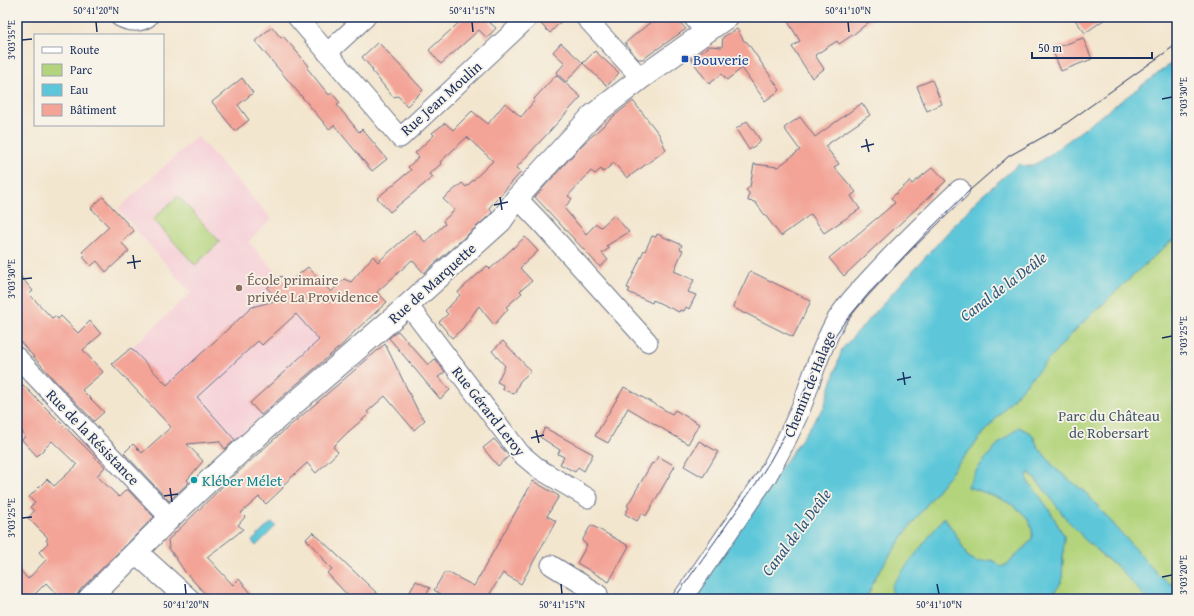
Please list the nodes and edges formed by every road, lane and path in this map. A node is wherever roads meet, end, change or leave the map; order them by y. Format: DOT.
graph roads {
  1 [pos="120,17"];
  2 [pos="148,17"];
  3 [pos="297,17"];
  4 [pos="366,17"];
  5 [pos="529,17"];
  6 [pos="585,17"];
  7 [pos="727,17"];
  8 [pos="699,24"];
  9 [pos="327,53"];
  10 [pos="641,78"];
  11 [pos="960,189"];
  12 [pos="517,198"];
  13 [pos="408,305"];
  14 [pos="648,342"];
  15 [pos="17,357"];
  16 [pos="588,498"];
  17 [pos="170,518"];
  18 [pos="136,552"];
  19 [pos="551,565"];
  20 [pos="598,594"];
  21 [pos="89,599"];
  22 [pos="188,599"];
  23 [pos="682,599"];
  1 -- 2 [label="street"];
  3 -- 9 [label="street, Rue Jean Moulin"];
  4 -- 9 [label="street"];
  5 -- 9 [label="street, Rue Jean Moulin"];
  6 -- 10 [label="street"];
  7 -- 8 [label="street, Rue de Marquette"];
  8 -- 10 [label="street, Rue de Marquette"];
  10 -- 12 [label="street, Rue de Marquette"];
  11 -- 23 [label="street, Chemin de Halage"];
  12 -- 13 [label="street, Rue de Marquette"];
  12 -- 14 [label="street"];
  13 -- 16 [label="street, Rue Gérard Leroy"];
  13 -- 17 [label="street, Rue de Marquette"];
  15 -- 17 [label="street, Rue de la Résistance"];
  17 -- 18 [label="street, Rue de Marquette"];
  18 -- 21 [label="street, Rue de Marquette"];
  18 -- 22 [label="street"];
  19 -- 20 [label="street"];
}
